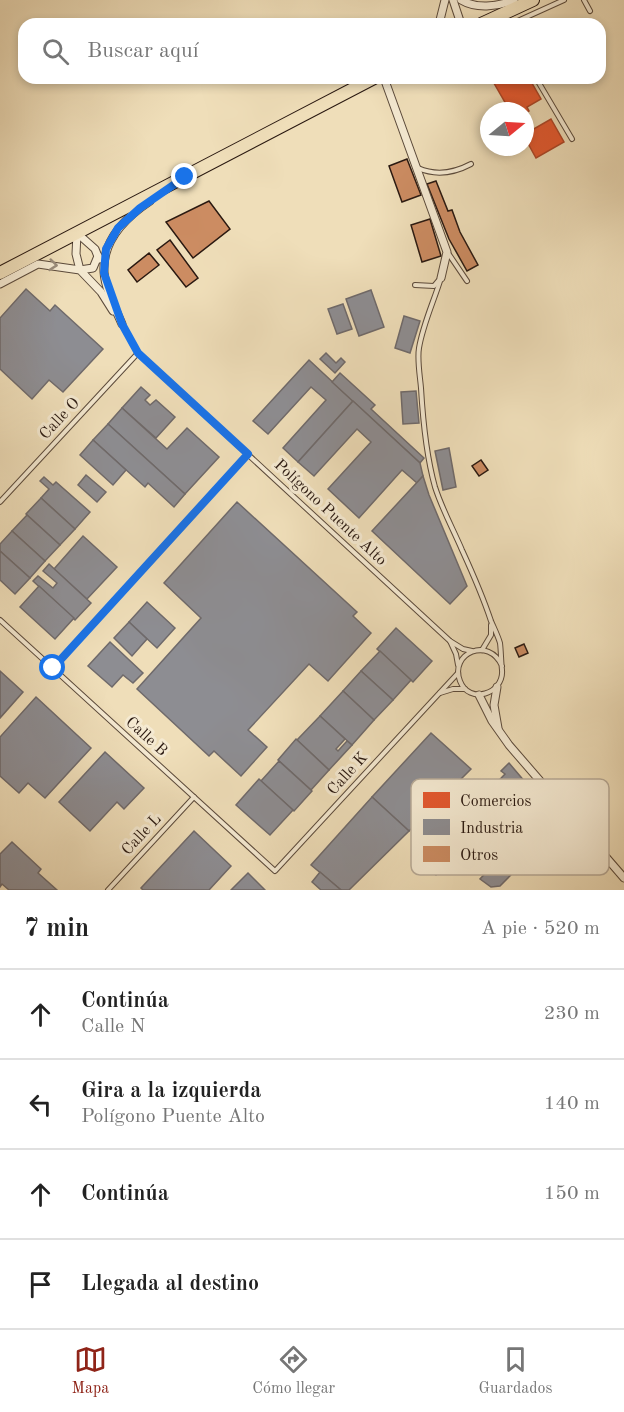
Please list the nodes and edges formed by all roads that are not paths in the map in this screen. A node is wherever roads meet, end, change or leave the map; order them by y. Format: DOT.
graph roads {
  1 [pos="445,0"];
  2 [pos="453,0"];
  3 [pos="461,0"];
  4 [pos="513,0"];
  5 [pos="533,0"];
  6 [pos="564,0"];
  7 [pos="584,0"];
  8 [pos="590,11"];
  9 [pos="441,18"];
  10 [pos="459,18"];
  11 [pos="510,18"];
  12 [pos="514,18"];
  13 [pos="356,84"];
  14 [pos="362,84"];
  15 [pos="386,84"];
  16 [pos="540,84"];
  17 [pos="351,90"];
  18 [pos="572,139"];
  19 [pos="471,164"];
  20 [pos="417,167"];
  21 [pos="185,177"];
  22 [pos="77,233"];
  23 [pos="447,252"];
  24 [pos="98,256"];
  25 [pos="80,270"];
  26 [pos="0,273"];
  27 [pos="104,273"];
  28 [pos="441,278"];
  29 [pos="467,281"];
  30 [pos="0,284"];
  31 [pos="415,285"];
  32 [pos="122,324"];
  33 [pos="138,353"];
  34 [pos="248,454"];
  35 [pos="0,502"];
  36 [pos="0,620"];
  37 [pos="492,621"];
  38 [pos="450,641"];
  39 [pos="482,650"];
  40 [pos="472,651"];
  41 [pos="502,666"];
  42 [pos="459,667"];
  43 [pos="53,668"];
  44 [pos="458,672"];
  45 [pos="497,687"];
  46 [pos="466,690"];
  47 [pos="439,694"];
  48 [pos="479,695"];
  49 [pos="499,731"];
  50 [pos="539,779"];
  51 [pos="194,797"];
  52 [pos="609,857"];
  53 [pos="275,871"];
  54 [pos="622,872"];
  55 [pos="108,890"];
  1 -- 9 [label="street"];
  2 -- 10 [label="street"];
  3 -- 4 [label="street"];
  5 -- 11 [label="highway"];
  6 -- 12 [label="lane"];
  7 -- 8 [label="lane"];
  13 -- 17 [label="street"];
  14 -- 17 [label="highway"];
  15 -- 20 [label="street"];
  16 -- 18 [label="lane"];
  17 -- 21 [label="highway"];
  19 -- 20 [label="lane"];
  20 -- 23 [label="street"];
  21 -- 22 [label="highway"];
  21 -- 27 [label="street"];
  22 -- 24 [label="street"];
  22 -- 25 [label="street"];
  22 -- 26 [label="highway"];
  23 -- 28 [label="street"];
  23 -- 29 [label="lane"];
  24 -- 25 [label="street"];
  24 -- 27 [label="street"];
  30 -- 25 [label="street, one-way"];
  25 -- 32 [label="street"];
  27 -- 32 [label="street"];
  28 -- 31 [label="lane"];
  28 -- 37 [label="lane"];
  32 -- 33 [label="lane, Polígono Puente Alto"];
  33 -- 34 [label="lane, Polígono Puente Alto"];
  33 -- 35 [label="lane, Calle O"];
  34 -- 38 [label="lane, Polígono Puente Alto"];
  34 -- 43 [label="lane"];
  36 -- 43 [label="lane, Calle B"];
  37 -- 39 [label="lane"];
  37 -- 41 [label="lane"];
  38 -- 40 [label="lane, Polígono Puente Alto"];
  38 -- 42 [label="lane, Polígono Puente Alto"];
  39 -- 40 [label="lane"];
  39 -- 41 [label="lane"];
  40 -- 42 [label="lane"];
  41 -- 45 [label="lane"];
  42 -- 44 [label="lane"];
  43 -- 51 [label="lane, Calle B"];
  44 -- 46 [label="lane"];
  44 -- 47 [label="lane, Calle K"];
  45 -- 48 [label="lane"];
  45 -- 49 [label="street"];
  46 -- 47 [label="lane"];
  46 -- 48 [label="lane"];
  47 -- 53 [label="lane, Calle K"];
  48 -- 49 [label="street"];
  49 -- 50 [label="street"];
  51 -- 53 [label="lane, Calle B"];
  51 -- 55 [label="lane, Calle L"];
  52 -- 54 [label="street"];
}
